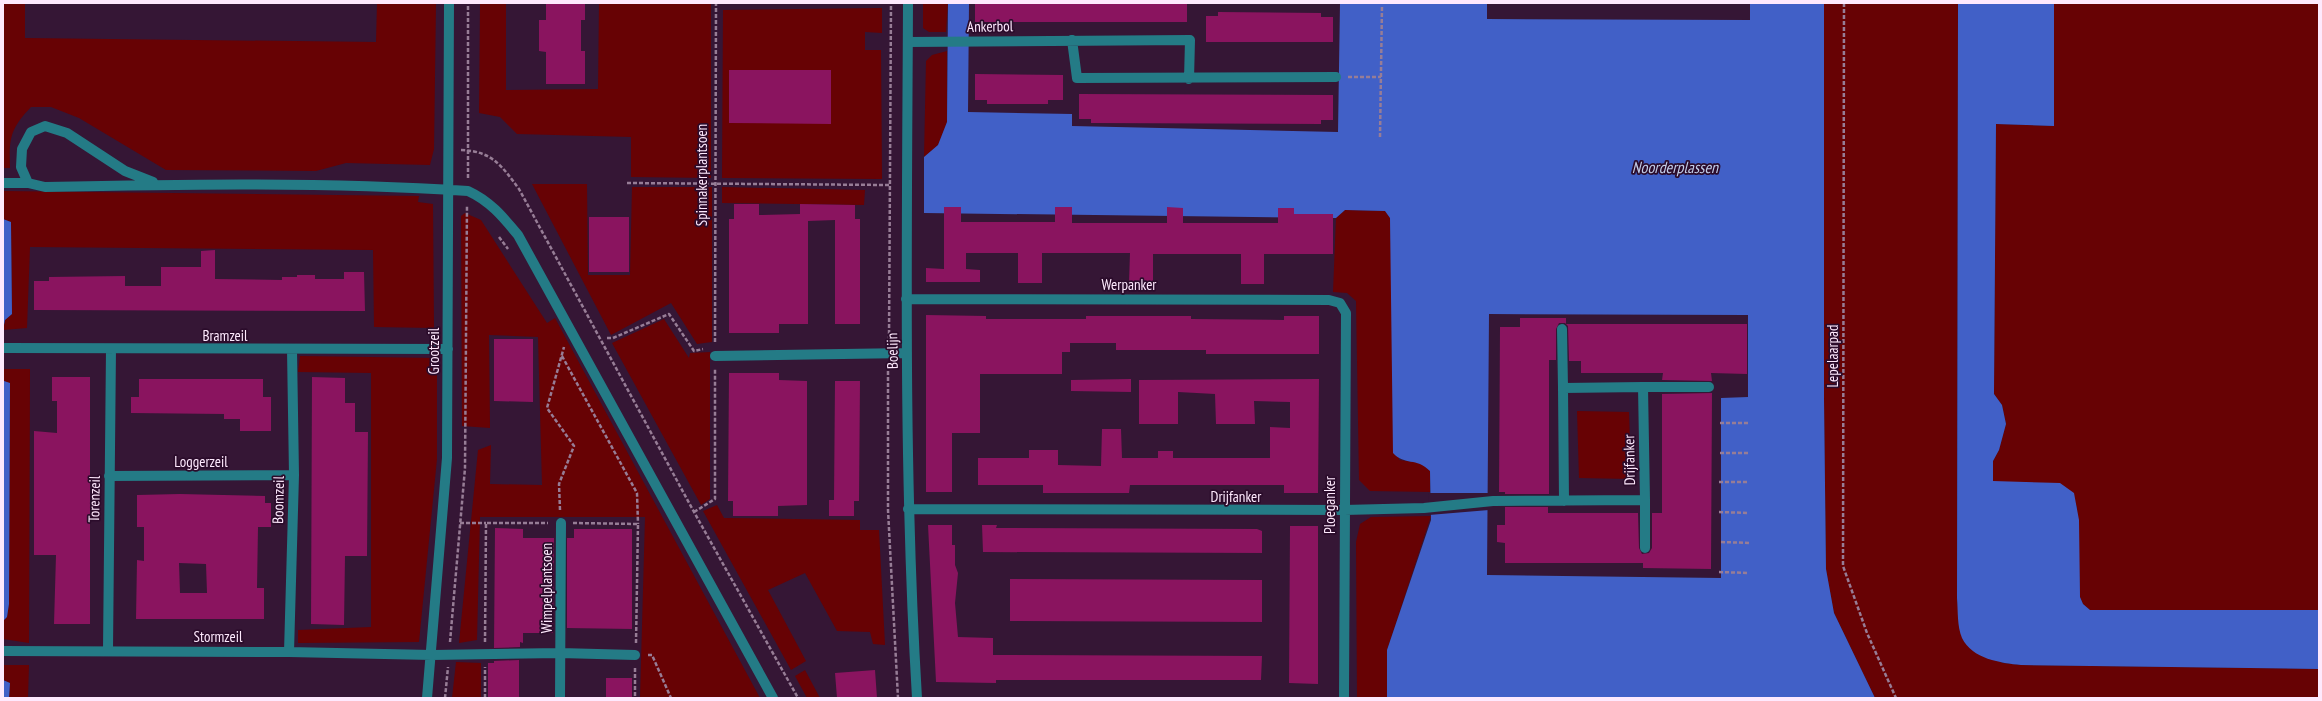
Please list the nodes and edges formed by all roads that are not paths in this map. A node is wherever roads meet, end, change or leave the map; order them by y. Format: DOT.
graph roads {
  1 [pos="449,3"];
  2 [pos="908,3"];
  3 [pos="1072,40"];
  4 [pos="908,42"];
  5 [pos="1336,77"];
  6 [pos="1189,80"];
  7 [pos="3,183"];
  8 [pos="28,183"];
  9 [pos="158,184"];
  10 [pos="448,190"];
  11 [pos="906,300"];
  12 [pos="1346,313"];
  13 [pos="1562,329"];
  14 [pos="3,348"];
  15 [pos="111,349"];
  16 [pos="448,349"];
  17 [pos="292,350"];
  18 [pos="715,352"];
  19 [pos="907,354"];
  20 [pos="1709,386"];
  21 [pos="1643,387"];
  22 [pos="1563,388"];
  23 [pos="294,475"];
  24 [pos="109,476"];
  25 [pos="1645,500"];
  26 [pos="1564,501"];
  27 [pos="908,509"];
  28 [pos="1344,510"];
  29 [pos="561,523"];
  30 [pos="1645,548"];
  31 [pos="108,650"];
  32 [pos="3,651"];
  33 [pos="289,652"];
  34 [pos="560,653"];
  35 [pos="432,655"];
  36 [pos="635,655"];
  37 [pos="427,698"];
  38 [pos="560,698"];
  39 [pos="773,698"];
  40 [pos="917,698"];
  41 [pos="1344,698"];
  1 -- 10 [label="street, Grootzeil"];
  2 -- 4 [label="street, Boelijn"];
  3 -- 4 [label="street, Ankerbol"];
  3 -- 6 [label="street"];
  3 -- 6 [label="street, Ankerbol"];
  4 -- 11 [label="street, Boelijn"];
  5 -- 6 [label="street"];
  7 -- 8 [label="street"];
  8 -- 9 [label="street"];
  8 -- 9 [label="street"];
  9 -- 10 [label="street"];
  10 -- 16 [label="street, Grootzeil"];
  10 -- 39 [label="street"];
  11 -- 12 [label="street, Werpanker"];
  11 -- 19 [label="street, Boelijn"];
  12 -- 28 [label="street, Ploeganker"];
  13 -- 22 [label="street"];
  14 -- 15 [label="street, Bramzeil"];
  15 -- 17 [label="street, Bramzeil"];
  15 -- 24 [label="street, Torenzeil"];
  16 -- 17 [label="street, Bramzeil"];
  16 -- 35 [label="street, Grootzeil"];
  17 -- 23 [label="street, Boomzeil"];
  18 -- 19 [label="street"];
  19 -- 27 [label="street, Boelijn"];
  20 -- 21 [label="street"];
  21 -- 22 [label="street"];
  21 -- 25 [label="street, Drijfanker"];
  22 -- 26 [label="street"];
  23 -- 24 [label="street, Loggerzeil"];
  23 -- 33 [label="street, Boomzeil"];
  24 -- 31 [label="street, Torenzeil"];
  25 -- 26 [label="street, Drijfanker"];
  25 -- 30 [label="street"];
  26 -- 28 [label="street, Drijfanker"];
  27 -- 28 [label="street, Drijfanker"];
  27 -- 40 [label="street, Boelijn"];
  28 -- 41 [label="street, Ploeganker"];
  29 -- 34 [label="street, Wimpelplantsoen"];
  31 -- 32 [label="street, Stormzeil"];
  31 -- 33 [label="street, Stormzeil"];
  33 -- 35 [label="street, Stormzeil"];
  34 -- 35 [label="street, Wimpelplantsoen"];
  34 -- 36 [label="street, Wimpelplantsoen"];
  34 -- 38 [label="street, Wimpelplantsoen"];
  35 -- 37 [label="street, Grootzeil"];
}
